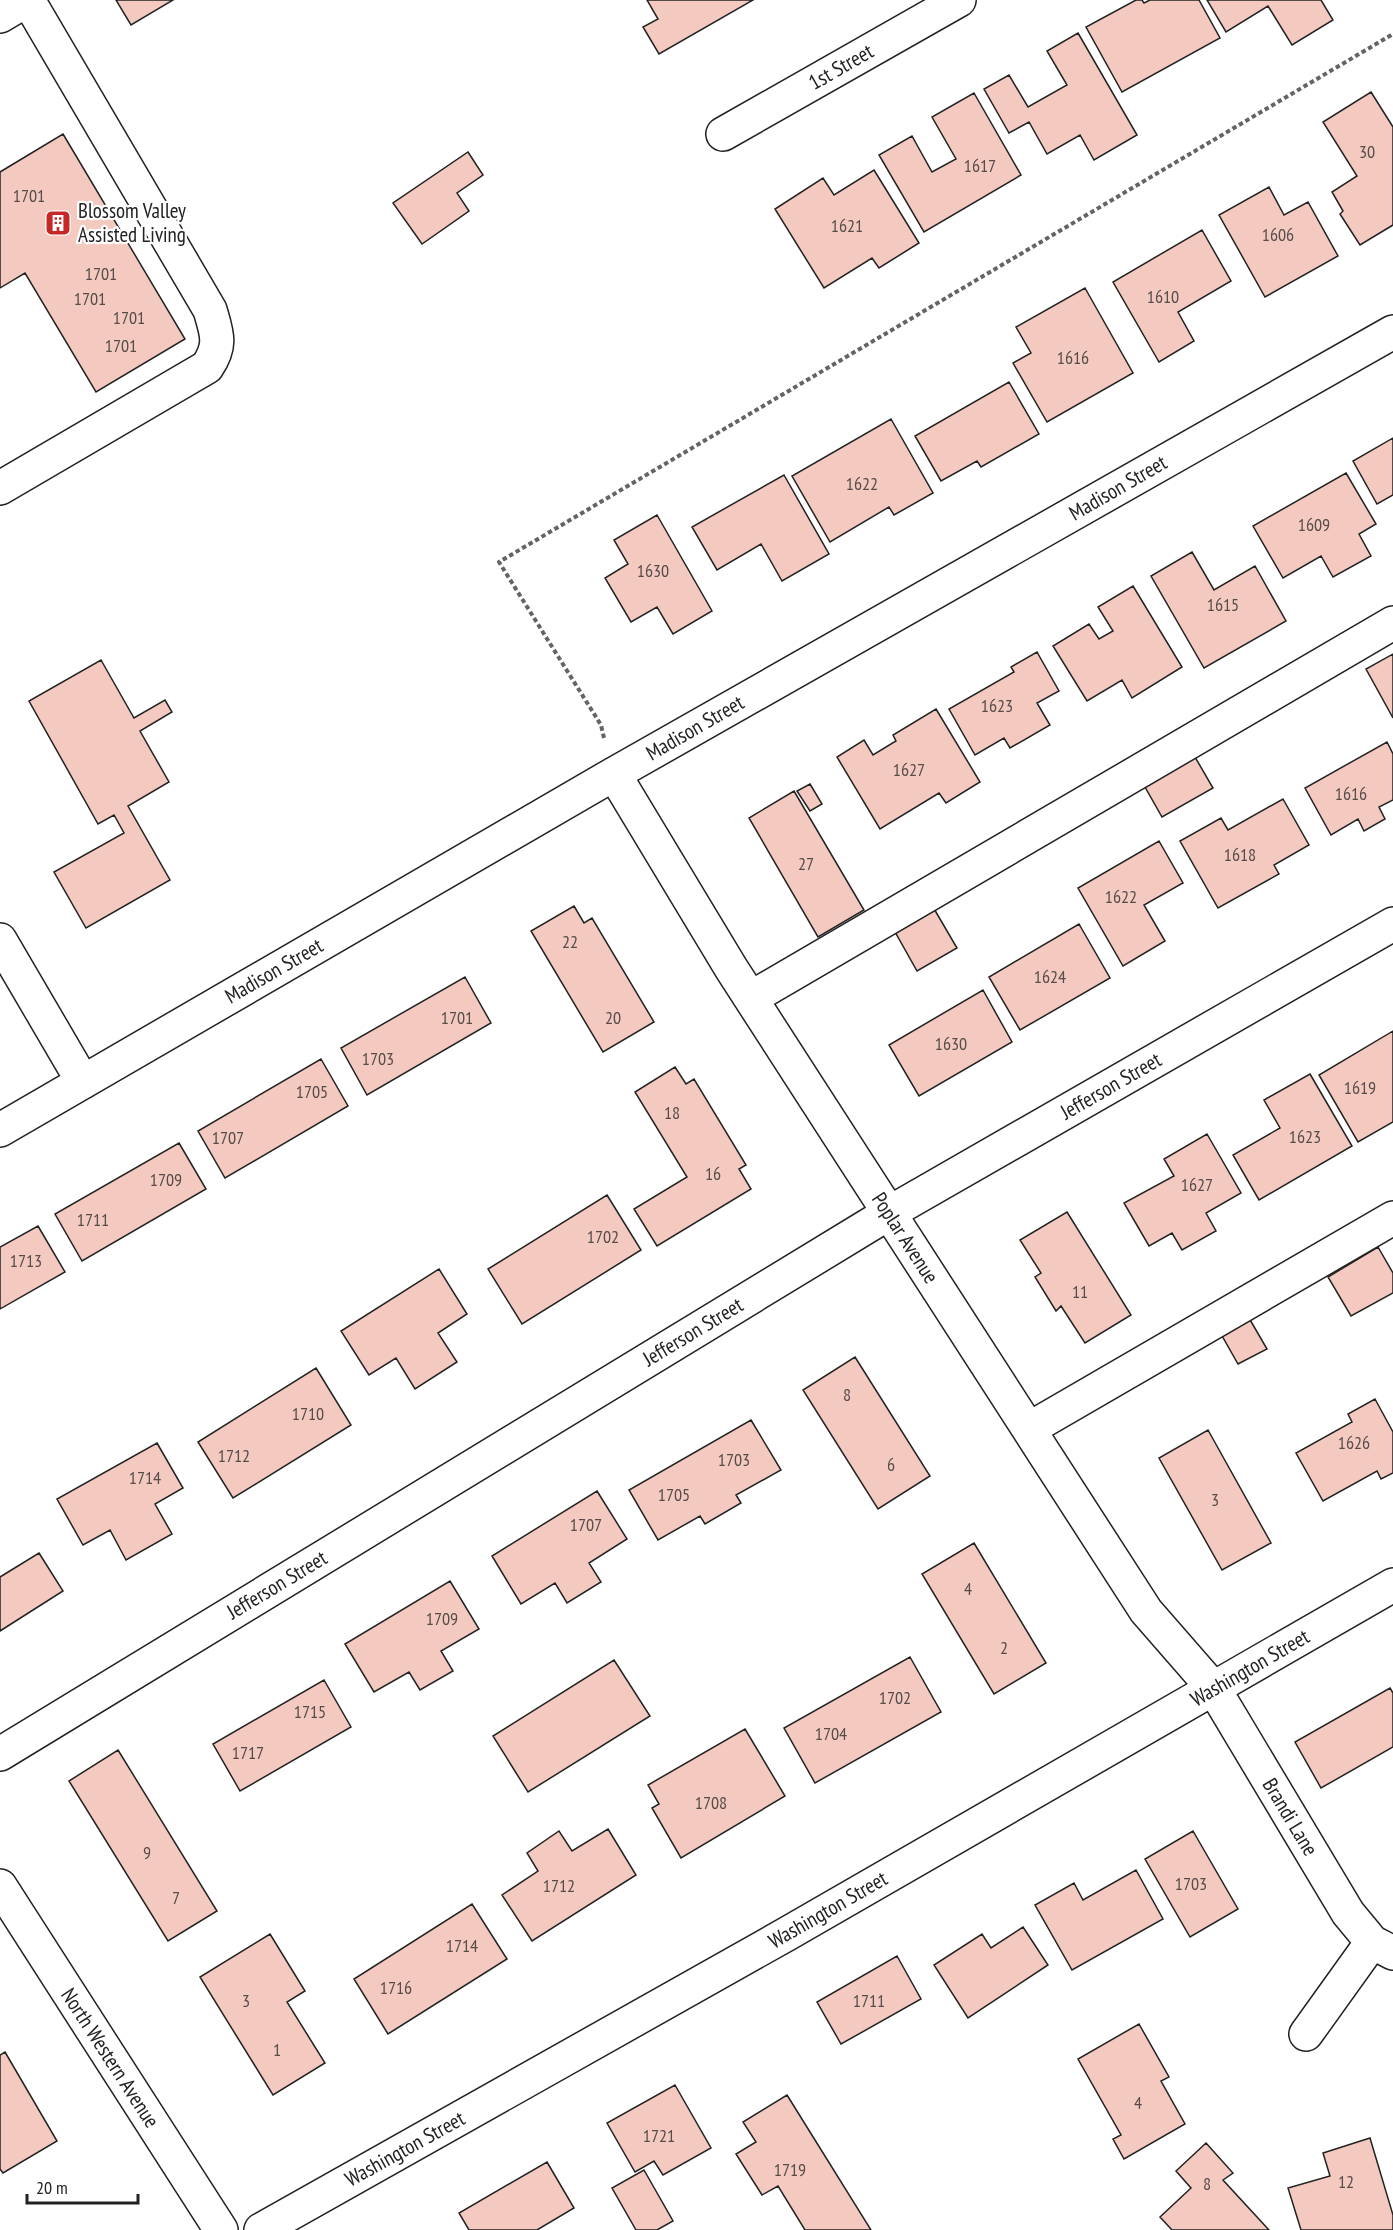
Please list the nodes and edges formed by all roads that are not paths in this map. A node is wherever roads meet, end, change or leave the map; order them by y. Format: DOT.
graph roads {
  1 [pos="27,0"];
  2 [pos="959,0"];
  3 [pos="0,16"];
  4 [pos="723,134"];
  5 [pos="1393,332"];
  6 [pos="0,488"];
  7 [pos="1393,623"];
  8 [pos="614,774"];
  9 [pos="1393,924"];
  10 [pos="0,940"];
  11 [pos="751,998"];
  12 [pos="83,1082"];
  13 [pos="0,1130"];
  14 [pos="889,1213"];
  15 [pos="1393,1218"];
  16 [pos="1029,1429"];
  17 [pos="1393,1585"];
  18 [pos="1214,1689"];
  19 [pos="0,1754"];
  20 [pos="1,1890"];
  21 [pos="1383,1948"];
  22 [pos="1306,2034"];
  23 [pos="221,2230"];
  24 [pos="261,2230"];
  1 -- 3 [label="street"];
  1 -- 6 [label="street"];
  2 -- 4 [label="street, 1st Street"];
  5 -- 8 [label="street, Madison Street"];
  7 -- 11 [label="street"];
  8 -- 11 [label="street, Poplar Avenue"];
  8 -- 12 [label="street, Madison Street"];
  9 -- 14 [label="street, Jefferson Street"];
  10 -- 12 [label="street"];
  11 -- 14 [label="street, Poplar Avenue"];
  12 -- 13 [label="street, Madison Street"];
  14 -- 16 [label="street, Poplar Avenue"];
  14 -- 19 [label="street, Jefferson Street"];
  15 -- 16 [label="street"];
  16 -- 18 [label="street, Poplar Avenue"];
  17 -- 18 [label="street, Washington Street"];
  18 -- 21 [label="street, Brandi Lane"];
  18 -- 24 [label="street, Washington Street"];
  20 -- 23 [label="street, North Western Avenue"];
  21 -- 22 [label="street, Brandi Lane"];
}
